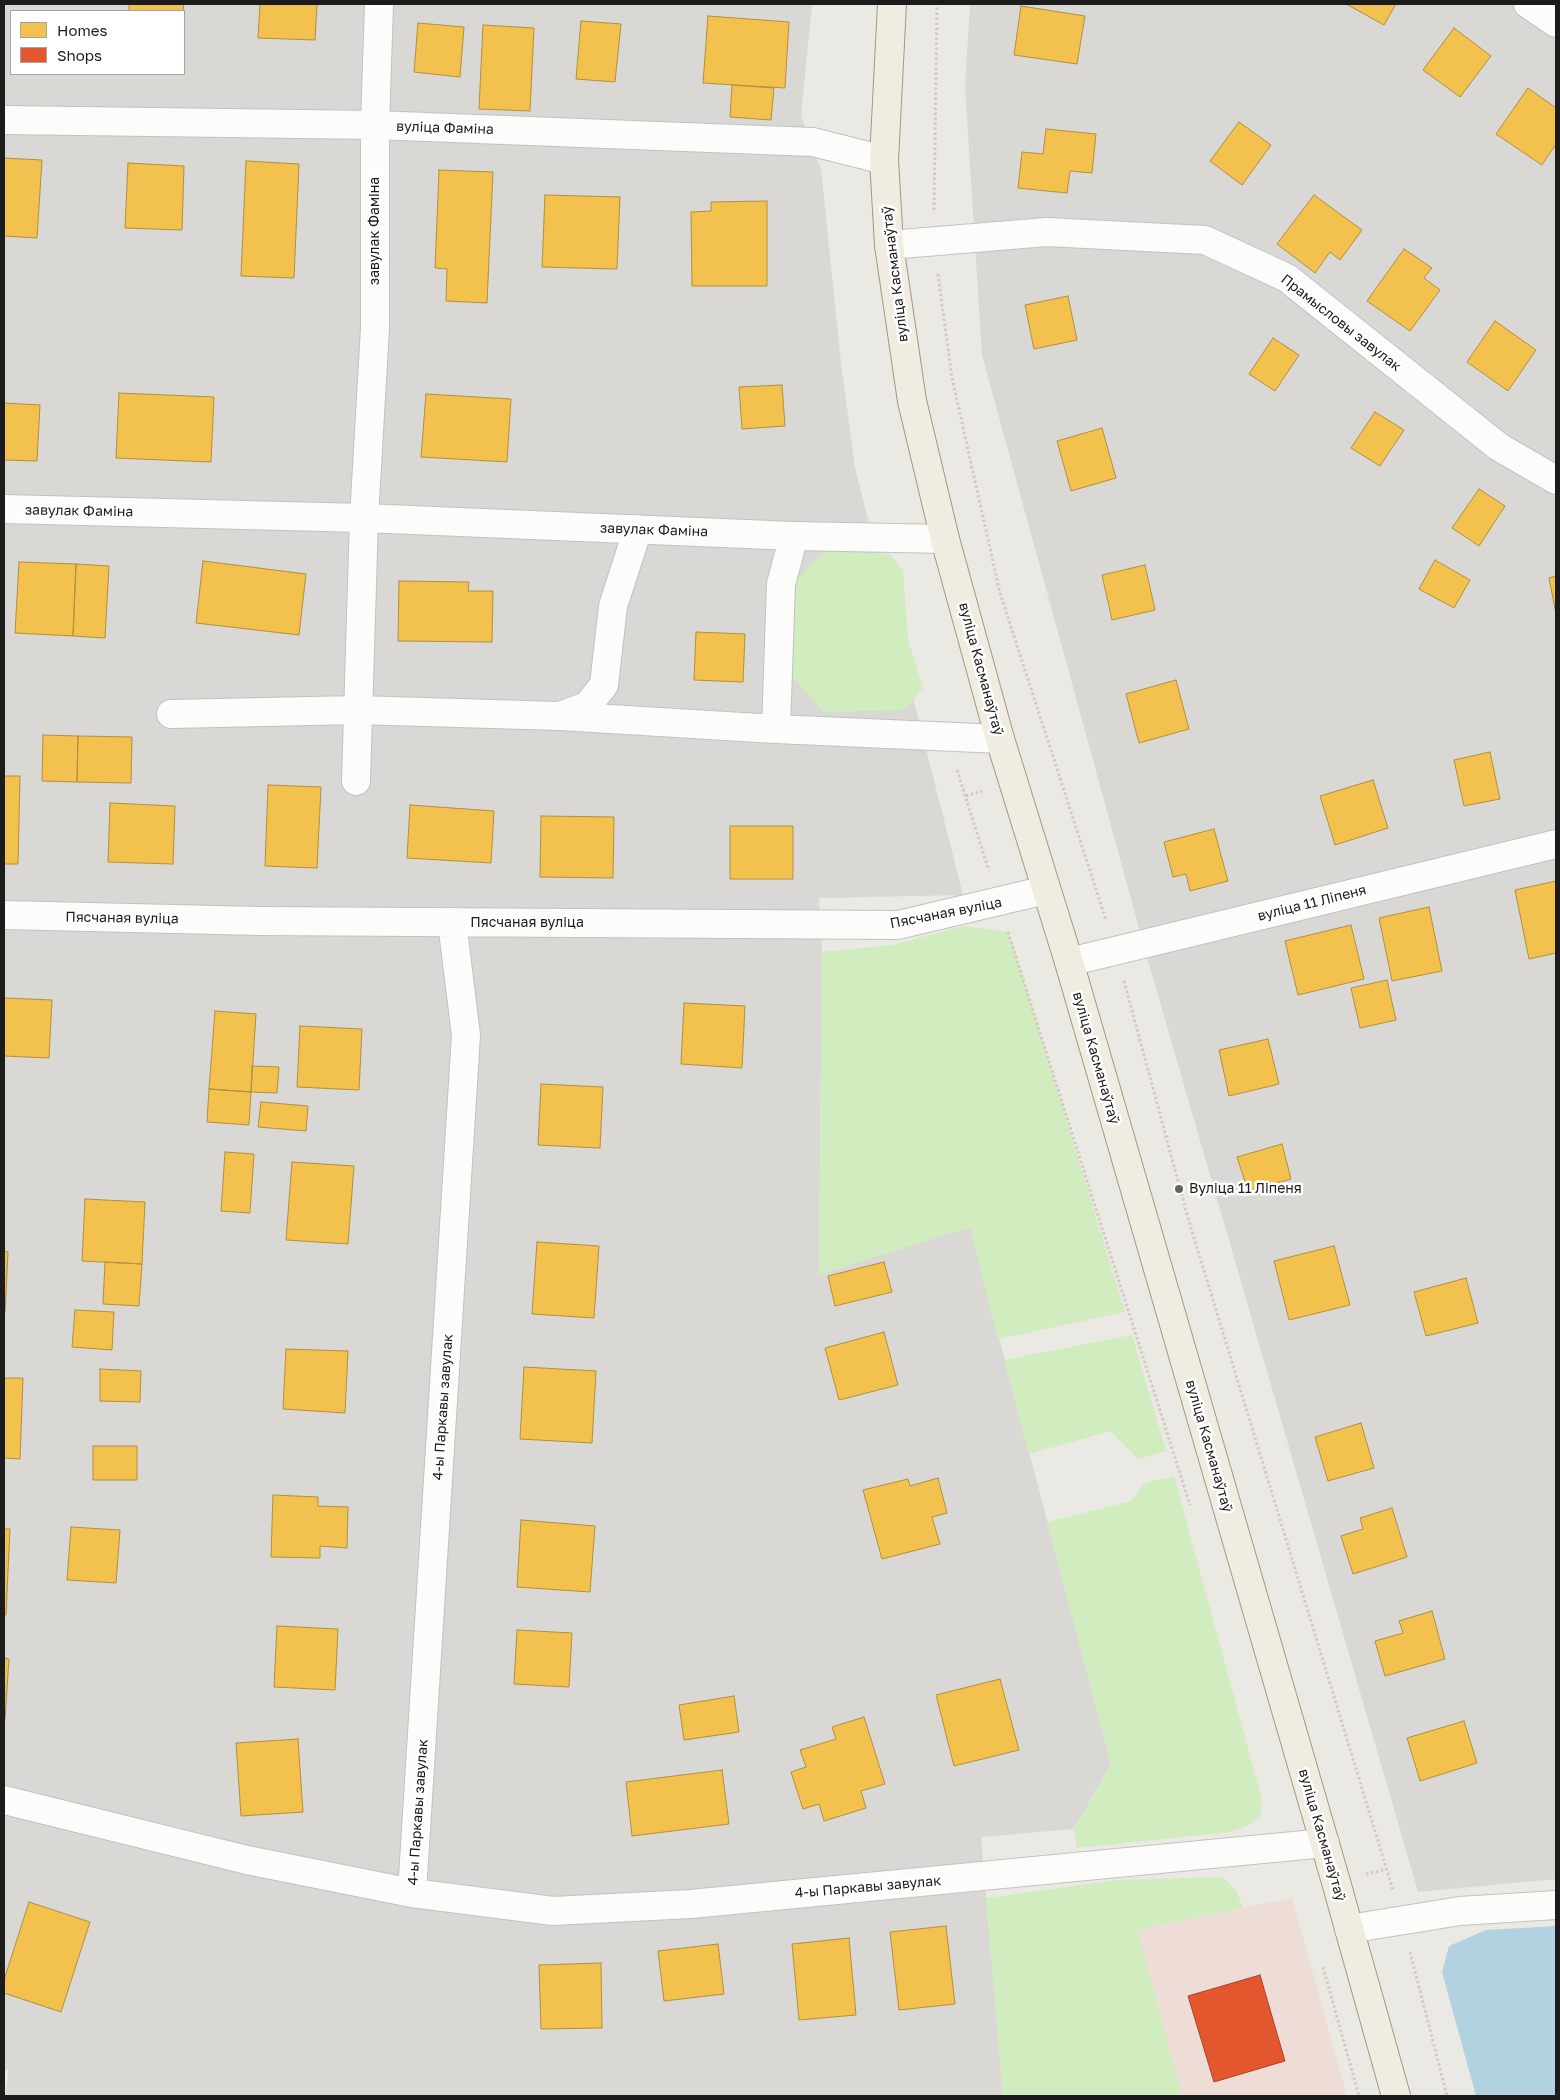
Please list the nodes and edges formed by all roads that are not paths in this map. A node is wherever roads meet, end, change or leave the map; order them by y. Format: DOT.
graph roads {
  1 [pos="380,4"];
  2 [pos="892,4"];
  3 [pos="1528,4"];
  4 [pos="1556,23"];
  5 [pos="4,120"];
  6 [pos="375,125"];
  7 [pos="884,160"];
  8 [pos="889,244"];
  9 [pos="1556,480"];
  10 [pos="4,509"];
  11 [pos="364,518"];
  12 [pos="638,529"];
  13 [pos="794,536"];
  14 [pos="945,539"];
  15 [pos="358,710"];
  16 [pos="171,714"];
  17 [pos="560,716"];
  18 [pos="776,729"];
  19 [pos="1000,740"];
  20 [pos="356,782"];
  21 [pos="1556,844"];
  22 [pos="1046,890"];
  23 [pos="4,915"];
  24 [pos="452,922"];
  25 [pos="1069,962"];
  26 [pos="4,1800"];
  27 [pos="1325,1843"];
  28 [pos="412,1893"];
  29 [pos="1556,1906"];
  30 [pos="1349,1929"];
  31 [pos="1396,2096"];
  1 -- 6 [label="street, завулак Фаміна"];
  2 -- 7 [label="main road, вуліца Касманаўтаў"];
  3 -- 4 [label="street"];
  5 -- 6 [label="street, вуліца Фаміна"];
  6 -- 7 [label="street, вуліца Фаміна"];
  6 -- 11 [label="street, завулак Фаміна"];
  7 -- 8 [label="main road, вуліца Касманаўтаў"];
  8 -- 9 [label="street, Прамысловы завулак"];
  8 -- 14 [label="main road, вуліца Касманаўтаў"];
  10 -- 11 [label="street, завулак Фаміна"];
  11 -- 12 [label="street, завулак Фаміна"];
  11 -- 15 [label="street, завулак Фаміна"];
  12 -- 13 [label="street, завулак Фаміна"];
  12 -- 17 [label="street"];
  13 -- 14 [label="street, завулак Фаміна"];
  13 -- 18 [label="street"];
  14 -- 19 [label="main road, вуліца Касманаўтаў"];
  15 -- 16 [label="street"];
  15 -- 17 [label="street"];
  15 -- 20 [label="street, завулак Фаміна"];
  17 -- 18 [label="street"];
  18 -- 19 [label="street"];
  19 -- 22 [label="main road, вуліца Касманаўтаў"];
  21 -- 25 [label="street, вуліца 11 Ліпеня"];
  22 -- 24 [label="street, Пясчаная вуліца"];
  22 -- 25 [label="main road, вуліца Касманаўтаў"];
  23 -- 24 [label="street, Пясчаная вуліца"];
  24 -- 28 [label="street, 4-ы Паркавы завулак"];
  25 -- 27 [label="main road, вуліца Касманаўтаў"];
  26 -- 28 [label="street, 4-ы Паркавы завулак"];
  27 -- 28 [label="street, 4-ы Паркавы завулак"];
  27 -- 30 [label="main road, вуліца Касманаўтаў"];
  29 -- 30 [label="street"];
  30 -- 31 [label="main road, вуліца Касманаўтаў"];
}
